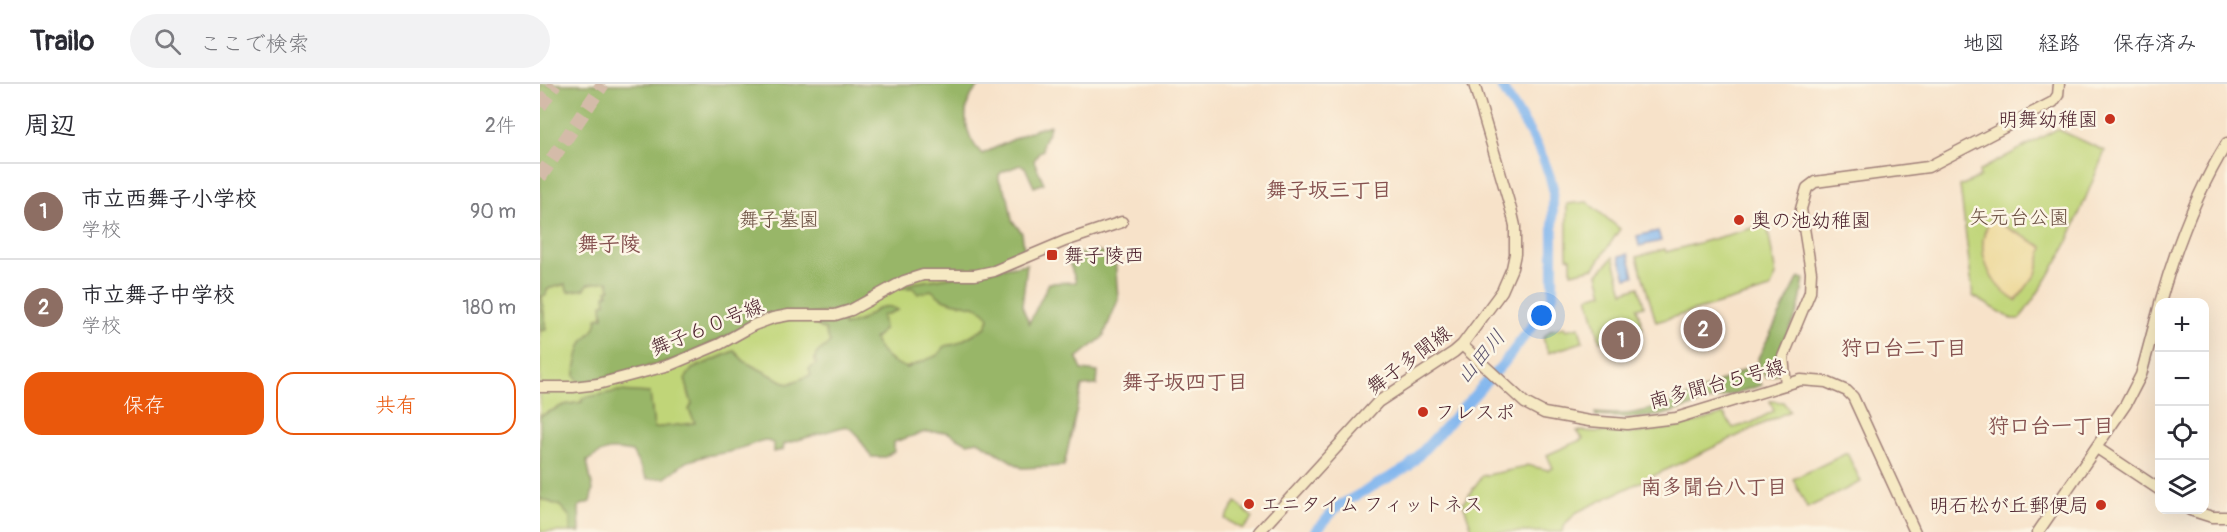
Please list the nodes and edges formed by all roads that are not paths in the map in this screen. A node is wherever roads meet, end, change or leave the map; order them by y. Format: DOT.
graph roads {
  1 [pos="1474,84"];
  2 [pos="2059,84"];
  3 [pos="2227,143"];
  4 [pos="2227,149"];
  5 [pos="1122,222"];
  6 [pos="2162,298"];
  7 [pos="2167,298"];
  8 [pos="2155,323"];
  9 [pos="2155,342"];
  10 [pos="1462,345"];
  11 [pos="1786,385"];
  12 [pos="540,387"];
  13 [pos="2099,449"];
  14 [pos="2155,487"];
  15 [pos="2203,514"];
  16 [pos="2227,517"];
  17 [pos="1259,532"];
  18 [pos="1916,532"];
  19 [pos="2038,532"];
  20 [pos="2045,532"];
  1 -- 10 [label="street, 舞子多聞線"];
  2 -- 11 [label="street"];
  3 -- 6 [label="street"];
  4 -- 7 [label="street"];
  5 -- 12 [label="street, 舞子６０号線"];
  8 -- 13 [label="street"];
  9 -- 13 [label="street"];
  10 -- 11 [label="street, 南多聞台５号線"];
  10 -- 17 [label="street, 舞子多聞線"];
  11 -- 18 [label="street, 南多聞台５号線"];
  13 -- 14 [label="street"];
  13 -- 19 [label="street"];
  13 -- 20 [label="street"];
  15 -- 16 [label="street"];
}
